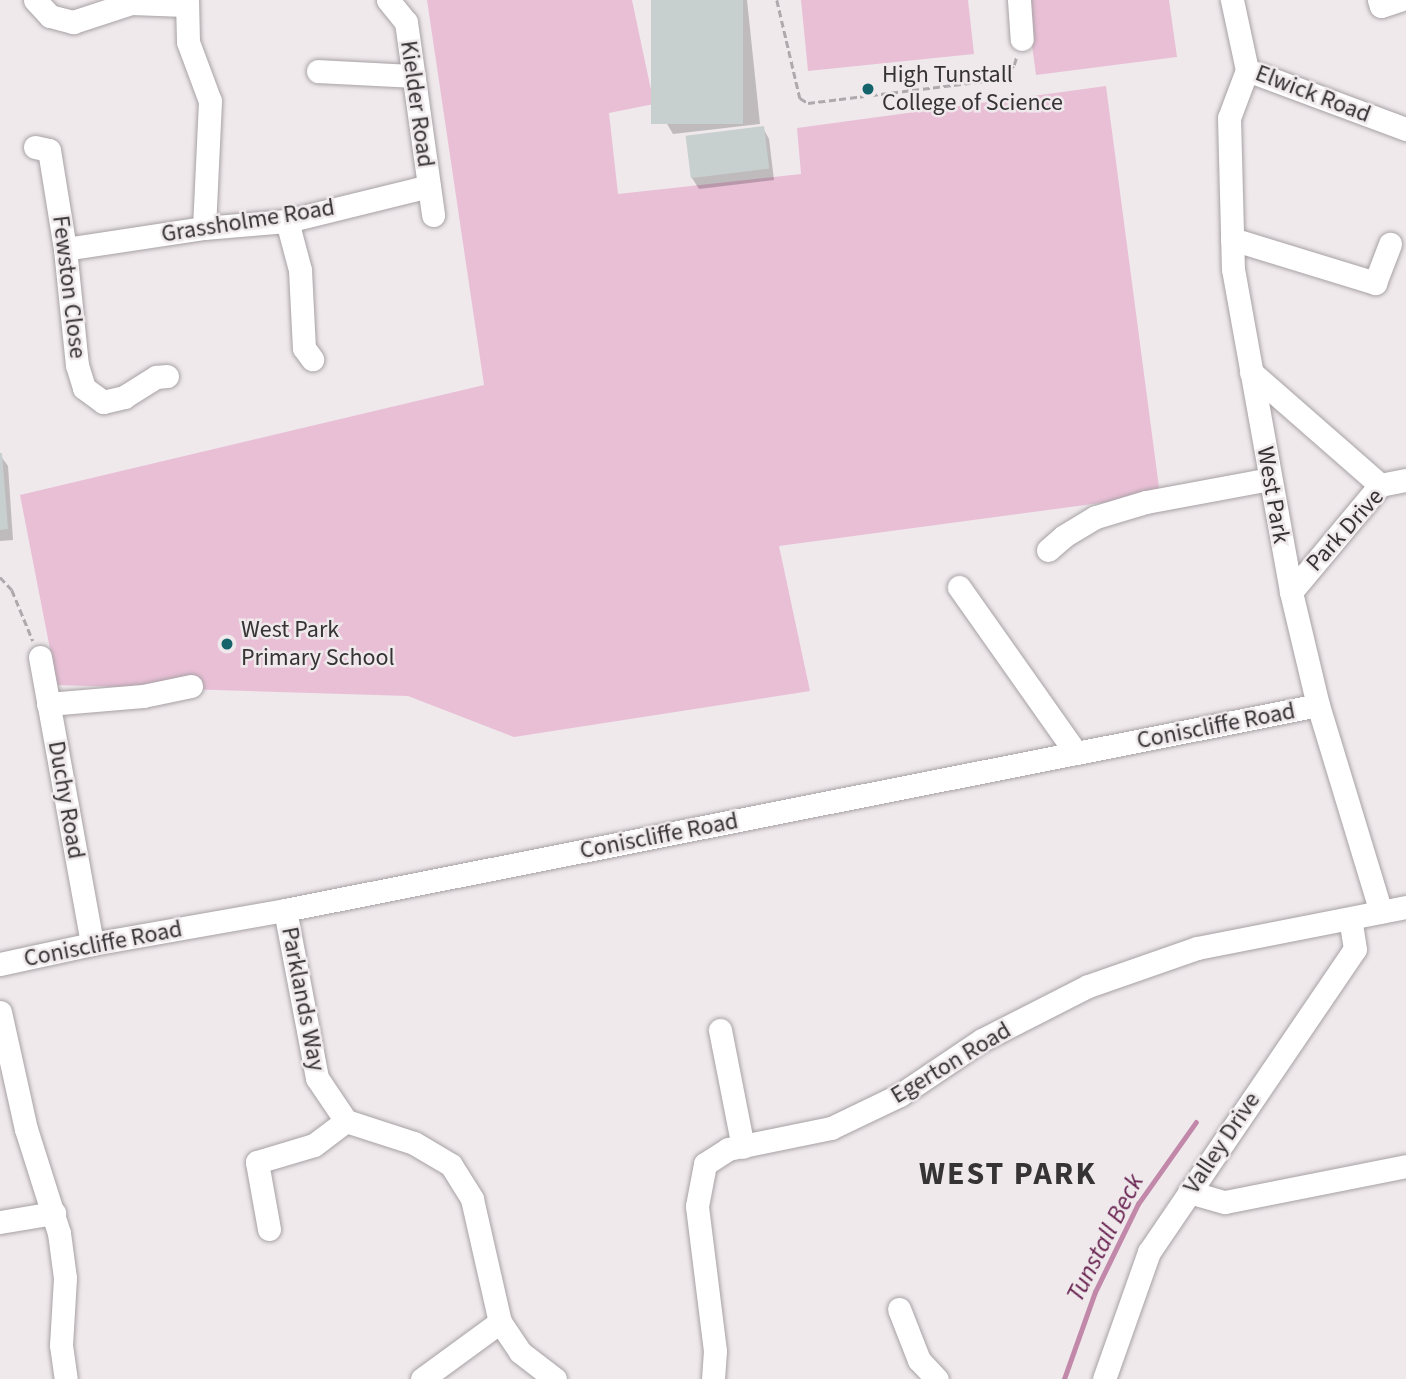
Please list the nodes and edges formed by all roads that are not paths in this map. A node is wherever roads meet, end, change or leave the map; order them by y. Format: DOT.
graph roads {
  1 [pos="34,0"];
  2 [pos="388,0"];
  3 [pos="1019,0"];
  4 [pos="1232,0"];
  5 [pos="1379,0"];
  6 [pos="1401,0"];
  7 [pos="186,2"];
  8 [pos="1022,38"];
  9 [pos="318,71"];
  10 [pos="1247,71"];
  11 [pos="414,76"];
  12 [pos="1406,129"];
  13 [pos="35,147"];
  14 [pos="429,186"];
  15 [pos="433,215"];
  16 [pos="287,220"];
  17 [pos="204,228"];
  18 [pos="1232,240"];
  19 [pos="1390,244"];
  20 [pos="65,248"];
  21 [pos="312,359"];
  22 [pos="1251,372"];
  23 [pos="167,376"];
  24 [pos="1270,478"];
  25 [pos="1406,480"];
  26 [pos="1380,485"];
  27 [pos="1048,550"];
  28 [pos="959,587"];
  29 [pos="1291,592"];
  30 [pos="40,657"];
  31 [pos="191,687"];
  32 [pos="48,704"];
  33 [pos="1318,705"];
  34 [pos="1076,753"];
  35 [pos="1406,907"];
  36 [pos="285,910"];
  37 [pos="1381,912"];
  38 [pos="1350,919"];
  39 [pos="92,944"];
  40 [pos="0,964"];
  41 [pos="0,1012"];
  42 [pos="720,1030"];
  43 [pos="346,1121"];
  44 [pos="743,1146"];
  45 [pos="1406,1166"];
  46 [pos="1189,1192"];
  47 [pos="54,1213"];
  48 [pos="0,1222"];
  49 [pos="269,1229"];
  50 [pos="899,1310"];
  51 [pos="500,1322"];
  52 [pos="66,1379"];
  53 [pos="422,1379"];
  54 [pos="555,1379"];
  55 [pos="713,1379"];
  56 [pos="937,1379"];
  57 [pos="1104,1379"];
  1 -- 7 [label="street"];
  2 -- 11 [label="street, Kielder Road"];
  3 -- 8 [label="street"];
  4 -- 10 [label="street, Elwick Road"];
  5 -- 6 [label="street"];
  7 -- 17 [label="street"];
  9 -- 11 [label="street"];
  10 -- 12 [label="street, Elwick Road"];
  10 -- 18 [label="street, West Park"];
  11 -- 14 [label="street, Kielder Road"];
  13 -- 20 [label="street, Fewston Close"];
  14 -- 15 [label="street, Kielder Road"];
  14 -- 16 [label="street, Grassholme Road"];
  16 -- 17 [label="street, Grassholme Road"];
  16 -- 21 [label="street"];
  17 -- 20 [label="street, Grassholme Road"];
  18 -- 19 [label="street"];
  18 -- 22 [label="street, West Park"];
  20 -- 23 [label="street, Fewston Close"];
  22 -- 24 [label="street, West Park"];
  22 -- 26 [label="street"];
  24 -- 27 [label="street"];
  24 -- 29 [label="street, West Park"];
  25 -- 26 [label="street, Park Drive"];
  26 -- 29 [label="street, Park Drive"];
  28 -- 34 [label="street"];
  29 -- 33 [label="street, West Park"];
  30 -- 32 [label="street, Duchy Road"];
  31 -- 32 [label="street"];
  32 -- 39 [label="street, Duchy Road"];
  33 -- 34 [label="street, Coniscliffe Road"];
  33 -- 37 [label="street, West Park"];
  34 -- 36 [label="street, Coniscliffe Road"];
  35 -- 37 [label="street, Egerton Road"];
  36 -- 39 [label="street, Coniscliffe Road"];
  36 -- 43 [label="street, Parklands Way"];
  37 -- 38 [label="street, Egerton Road"];
  38 -- 44 [label="street, Egerton Road"];
  38 -- 46 [label="street, Valley Drive"];
  39 -- 40 [label="street, Coniscliffe Road"];
  41 -- 47 [label="street"];
  42 -- 44 [label="street"];
  43 -- 49 [label="street"];
  43 -- 51 [label="street"];
  44 -- 55 [label="street, Egerton Road"];
  45 -- 46 [label="street"];
  46 -- 57 [label="street, Valley Drive"];
  47 -- 48 [label="street"];
  47 -- 52 [label="street"];
  50 -- 56 [label="street"];
  51 -- 53 [label="street"];
  51 -- 54 [label="street"];
}
